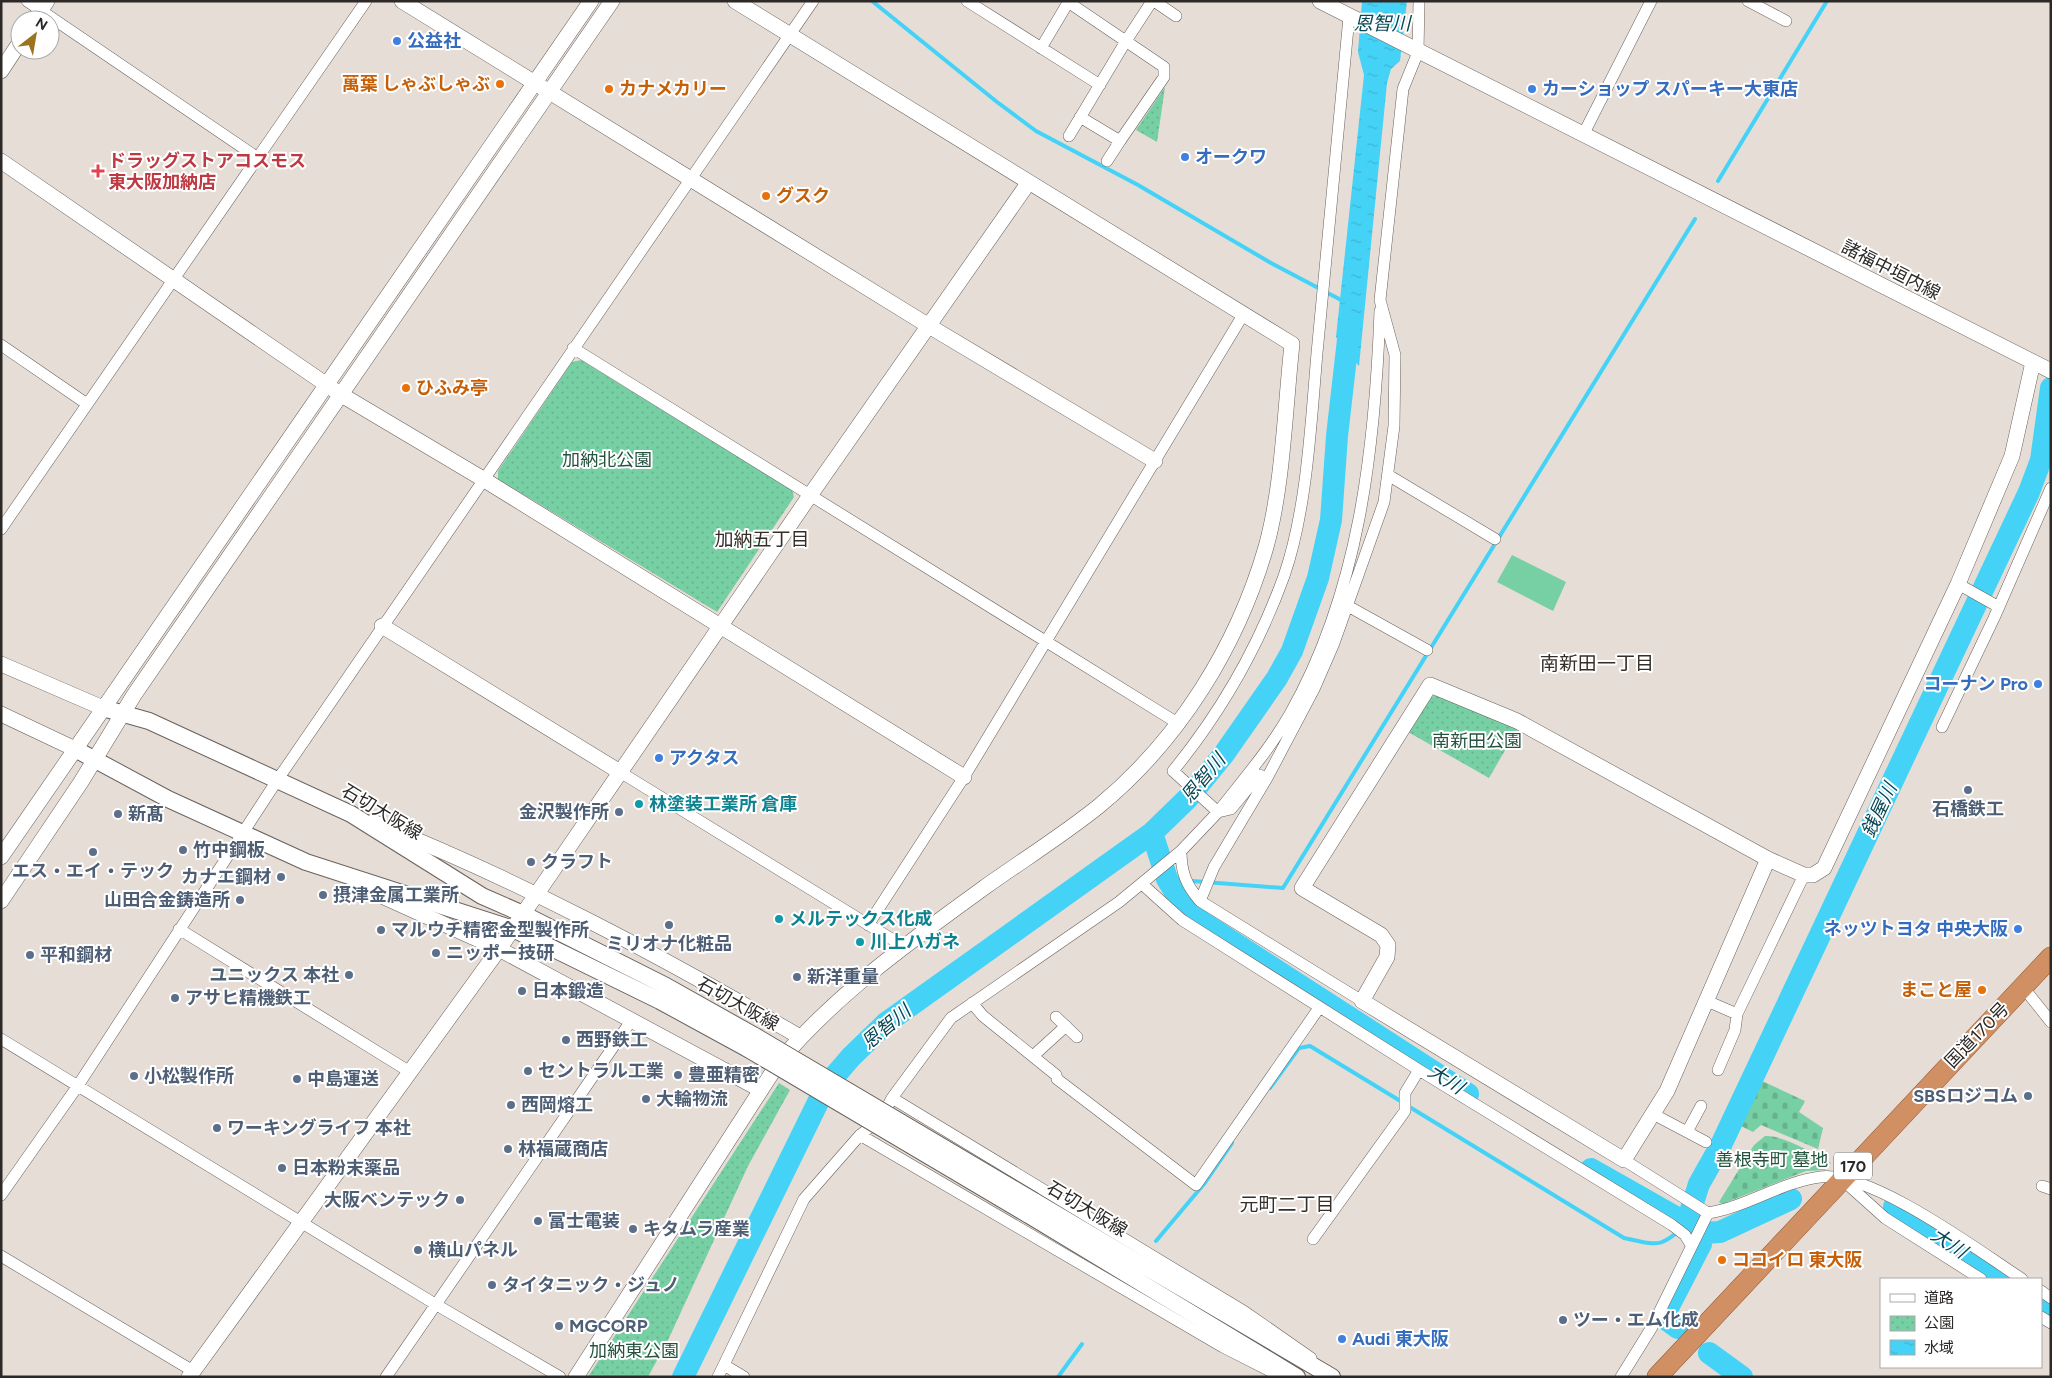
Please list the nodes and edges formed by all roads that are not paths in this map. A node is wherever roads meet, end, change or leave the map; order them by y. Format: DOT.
graph roads {
  1 [pos="27,1"];
  2 [pos="366,1"];
  3 [pos="402,1"];
  4 [pos="591,1"];
  5 [pos="612,1"];
  6 [pos="735,1"];
  7 [pos="813,1"];
  8 [pos="968,1"];
  9 [pos="1153,1"];
  10 [pos="1320,1"];
  11 [pos="1420,1"];
  12 [pos="1651,1"];
  13 [pos="1748,1"];
  14 [pos="1068,2"];
  15 [pos="40,10"];
  16 [pos="1348,12"];
  17 [pos="1176,16"];
  18 [pos="1786,21"];
  19 [pos="60,24"];
  20 [pos="791,36"];
  21 [pos="1126,41"];
  22 [pos="1041,48"];
  23 [pos="1418,52"];
  24 [pos="10,58"];
  25 [pos="1,72"];
  26 [pos="535,82"];
  27 [pos="1100,85"];
  28 [pos="549,92"];
  29 [pos="1080,117"];
  30 [pos="1582,135"];
  31 [pos="1069,136"];
  32 [pos="1120,141"];
  33 [pos="258,158"];
  34 [pos="1,161"];
  35 [pos="1107,161"];
  36 [pos="690,178"];
  37 [pos="1029,182"];
  38 [pos="173,281"];
  39 [pos="1380,300"];
  40 [pos="1243,315"];
  41 [pos="929,326"];
  42 [pos="1,345"];
  43 [pos="573,348"];
  44 [pos="2033,362"];
  45 [pos="2051,371"];
  46 [pos="325,384"];
  47 [pos="340,394"];
  48 [pos="87,404"];
  49 [pos="1155,461"];
  50 [pos="1388,474"];
  51 [pos="483,479"];
  52 [pos="2051,488"];
  53 [pos="811,494"];
  54 [pos="2,527"];
  55 [pos="1495,539"];
  56 [pos="1958,584"];
  57 [pos="1346,605"];
  58 [pos="1999,607"];
  59 [pos="382,626"];
  60 [pos="721,626"];
  61 [pos="1047,640"];
  62 [pos="1427,650"];
  63 [pos="1,664"];
  64 [pos="104,708"];
  65 [pos="122,713"];
  66 [pos="1,714"];
  67 [pos="1179,724"];
  68 [pos="1942,727"];
  69 [pos="75,749"];
  70 [pos="94,760"];
  71 [pos="620,772"];
  72 [pos="964,777"];
  73 [pos="1266,778"];
  74 [pos="278,779"];
  75 [pos="1218,812"];
  76 [pos="351,814"];
  77 [pos="243,833"];
  78 [pos="1181,851"];
  79 [pos="1,857"];
  80 [pos="1768,858"];
  81 [pos="306,862"];
  82 [pos="1804,875"];
  83 [pos="1142,884"];
  84 [pos="536,894"];
  85 [pos="1,900"];
  86 [pos="1200,901"];
  87 [pos="523,914"];
  88 [pos="868,925"];
  89 [pos="179,929"];
  90 [pos="513,929"];
  91 [pos="903,946"];
  92 [pos="499,949"];
  93 [pos="2051,958"];
  94 [pos="2023,987"];
  95 [pos="1362,1001"];
  96 [pos="1707,1001"];
  97 [pos="972,1003"];
  98 [pos="1319,1008"];
  99 [pos="1737,1014"];
  100 [pos="1056,1016"];
  101 [pos="631,1021"];
  102 [pos="2051,1022"];
  103 [pos="1066,1026"];
  104 [pos="800,1037"];
  105 [pos="1077,1037"];
  106 [pos="1,1039"];
  107 [pos="752,1043"];
  108 [pos="1033,1056"];
  109 [pos="1419,1070"];
  110 [pos="1718,1070"];
  111 [pos="410,1072"];
  112 [pos="77,1086"];
  113 [pos="762,1090"];
  114 [pos="892,1098"];
  115 [pos="1701,1106"];
  116 [pos="1653,1114"];
  117 [pos="1687,1132"];
  118 [pos="860,1135"];
  119 [pos="1706,1142"];
  120 [pos="1624,1160"];
  121 [pos="1841,1178"];
  122 [pos="1,1196"];
  123 [pos="1031,1208"];
  124 [pos="1705,1214"];
  125 [pos="301,1222"];
  126 [pos="1313,1239"];
  127 [pos="1692,1242"];
  128 [pos="1,1256"];
  129 [pos="1979,1278"];
  130 [pos="2020,1278"];
  131 [pos="435,1304"];
  132 [pos="729,1370"];
  133 [pos="191,1374"];
  134 [pos="1280,1376"];
  135 [pos="386,1377"];
  136 [pos="560,1377"];
  137 [pos="576,1377"];
  138 [pos="718,1377"];
  139 [pos="744,1377"];
  140 [pos="1296,1377"];
  141 [pos="1333,1377"];
  142 [pos="1620,1377"];
  143 [pos="1657,1377"];
  1 -- 15 [label="street"];
  2 -- 33 [label="street"];
  3 -- 26 [label="street"];
  4 -- 26 [label="street"];
  5 -- 28 [label="street"];
  6 -- 20 [label="street"];
  7 -- 20 [label="street"];
  8 -- 22 [label="street"];
  9 -- 17 [label="street"];
  9 -- 21 [label="street"];
  10 -- 16 [label="street"];
  11 -- 23 [label="street"];
  12 -- 30 [label="street"];
  13 -- 18 [label="street"];
  14 -- 21 [label="street"];
  14 -- 22 [label="street"];
  16 -- 23 [label="street, 諸福中垣内線"];
  16 -- 75 [label="street"];
  19 -- 33 [label="street"];
  20 -- 36 [label="street"];
  20 -- 37 [label="street"];
  21 -- 27 [label="street"];
  21 -- 32 [label="street"];
  22 -- 27 [label="street"];
  23 -- 30 [label="street, 諸福中垣内線"];
  23 -- 39 [label="street"];
  24 -- 25 [label="street"];
  26 -- 28 [label="street"];
  26 -- 46 [label="street"];
  27 -- 29 [label="street"];
  28 -- 36 [label="street"];
  28 -- 47 [label="street"];
  29 -- 31 [label="street"];
  29 -- 32 [label="street"];
  30 -- 44 [label="street, 諸福中垣内線"];
  32 -- 35 [label="street"];
  33 -- 38 [label="street"];
  34 -- 38 [label="street"];
  36 -- 41 [label="street"];
  36 -- 43 [label="street"];
  37 -- 40 [label="street"];
  37 -- 41 [label="street"];
  38 -- 46 [label="street"];
  38 -- 48 [label="street"];
  39 -- 50 [label="street"];
  39 -- 75 [label="street"];
  40 -- 49 [label="street"];
  40 -- 67 [label="street"];
  41 -- 49 [label="street"];
  41 -- 53 [label="street"];
  42 -- 48 [label="street"];
  43 -- 51 [label="street"];
  43 -- 53 [label="street"];
  44 -- 45 [label="street, 諸福中垣内線"];
  44 -- 56 [label="street"];
  46 -- 47 [label="street"];
  46 -- 64 [label="street"];
  47 -- 51 [label="street"];
  47 -- 65 [label="street"];
  48 -- 54 [label="street"];
  49 -- 61 [label="street"];
  50 -- 55 [label="street"];
  50 -- 57 [label="street"];
  51 -- 59 [label="street"];
  51 -- 60 [label="street"];
  52 -- 58 [label="street"];
  53 -- 60 [label="street"];
  53 -- 61 [label="street"];
  56 -- 58 [label="street"];
  56 -- 82 [label="street"];
  57 -- 62 [label="street"];
  57 -- 73 [label="street"];
  58 -- 68 [label="street"];
  59 -- 71 [label="street"];
  59 -- 74 [label="street"];
  60 -- 71 [label="street"];
  60 -- 72 [label="street"];
  61 -- 67 [label="street"];
  61 -- 72 [label="street"];
  63 -- 64 [label="street"];
  64 -- 65 [label="main road, 石切大阪線"];
  64 -- 69 [label="street"];
  65 -- 70 [label="street"];
  65 -- 74 [label="main road, 石切大阪線"];
  66 -- 69 [label="street"];
  67 -- 91 [label="street"];
  69 -- 70 [label="main road, 石切大阪線"];
  69 -- 79 [label="street"];
  70 -- 77 [label="main road, 石切大阪線"];
  70 -- 85 [label="street"];
  71 -- 84 [label="street"];
  71 -- 88 [label="street"];
  72 -- 88 [label="street"];
  73 -- 75 [label="street"];
  73 -- 86 [label="street"];
  74 -- 76 [label="main road, 石切大阪線"];
  74 -- 77 [label="street"];
  75 -- 78 [label="street"];
  76 -- 84 [label="street"];
  76 -- 87 [label="main road, 石切大阪線"];
  77 -- 81 [label="main road, 石切大阪線"];
  77 -- 89 [label="street"];
  78 -- 83 [label="street"];
  78 -- 86 [label="street"];
  80 -- 82 [label="street"];
  80 -- 95 [label="street"];
  80 -- 96 [label="street"];
  81 -- 90 [label="main road, 石切大阪線"];
  81 -- 92 [label="street"];
  82 -- 99 [label="street"];
  83 -- 97 [label="street"];
  83 -- 98 [label="street"];
  84 -- 87 [label="street"];
  84 -- 104 [label="street"];
  86 -- 95 [label="street"];
  87 -- 90 [label="street"];
  87 -- 107 [label="main road, 石切大阪線"];
  88 -- 91 [label="street"];
  89 -- 111 [label="street"];
  89 -- 112 [label="street"];
  90 -- 92 [label="street"];
  90 -- 107 [label="main road, 石切大阪線"];
  91 -- 104 [label="street"];
  92 -- 101 [label="street"];
  92 -- 111 [label="street"];
  93 -- 94 [label="highway, 国道170号 / 170"];
  94 -- 102 [label="street"];
  94 -- 121 [label="highway, 国道170号 / 170"];
  95 -- 120 [label="street"];
  96 -- 99 [label="street"];
  96 -- 116 [label="street"];
  97 -- 108 [label="street"];
  97 -- 114 [label="street"];
  98 -- 108 [label="street"];
  98 -- 109 [label="street"];
  99 -- 110 [label="street"];
  100 -- 103 [label="street"];
  101 -- 113 [label="street"];
  101 -- 131 [label="street"];
  103 -- 105 [label="street"];
  103 -- 108 [label="street"];
  104 -- 113 [label="street"];
  106 -- 112 [label="street"];
  107 -- 123 [label="main road, 石切大阪線, bridge"];
  109 -- 126 [label="street"];
  109 -- 127 [label="street"];
  111 -- 125 [label="street"];
  112 -- 122 [label="street"];
  112 -- 125 [label="street"];
  113 -- 137 [label="street"];
  114 -- 118 [label="street"];
  114 -- 141 [label="street"];
  115 -- 117 [label="street"];
  116 -- 117 [label="street"];
  116 -- 120 [label="street"];
  117 -- 119 [label="street"];
  118 -- 132 [label="street"];
  118 -- 134 [label="street"];
  120 -- 124 [label="street"];
  121 -- 124 [label="street"];
  121 -- 129 [label="street"];
  121 -- 130 [label="street"];
  121 -- 143 [label="highway, 国道170号 / 170"];
  123 -- 140 [label="main road, 石切大阪線"];
  123 -- 141 [label="main road, 石切大阪線"];
  124 -- 127 [label="street"];
  125 -- 131 [label="street"];
  125 -- 133 [label="street"];
  127 -- 142 [label="street"];
  128 -- 133 [label="street"];
  131 -- 135 [label="street"];
  131 -- 136 [label="street"];
  132 -- 138 [label="street"];
  132 -- 139 [label="street"];
}
